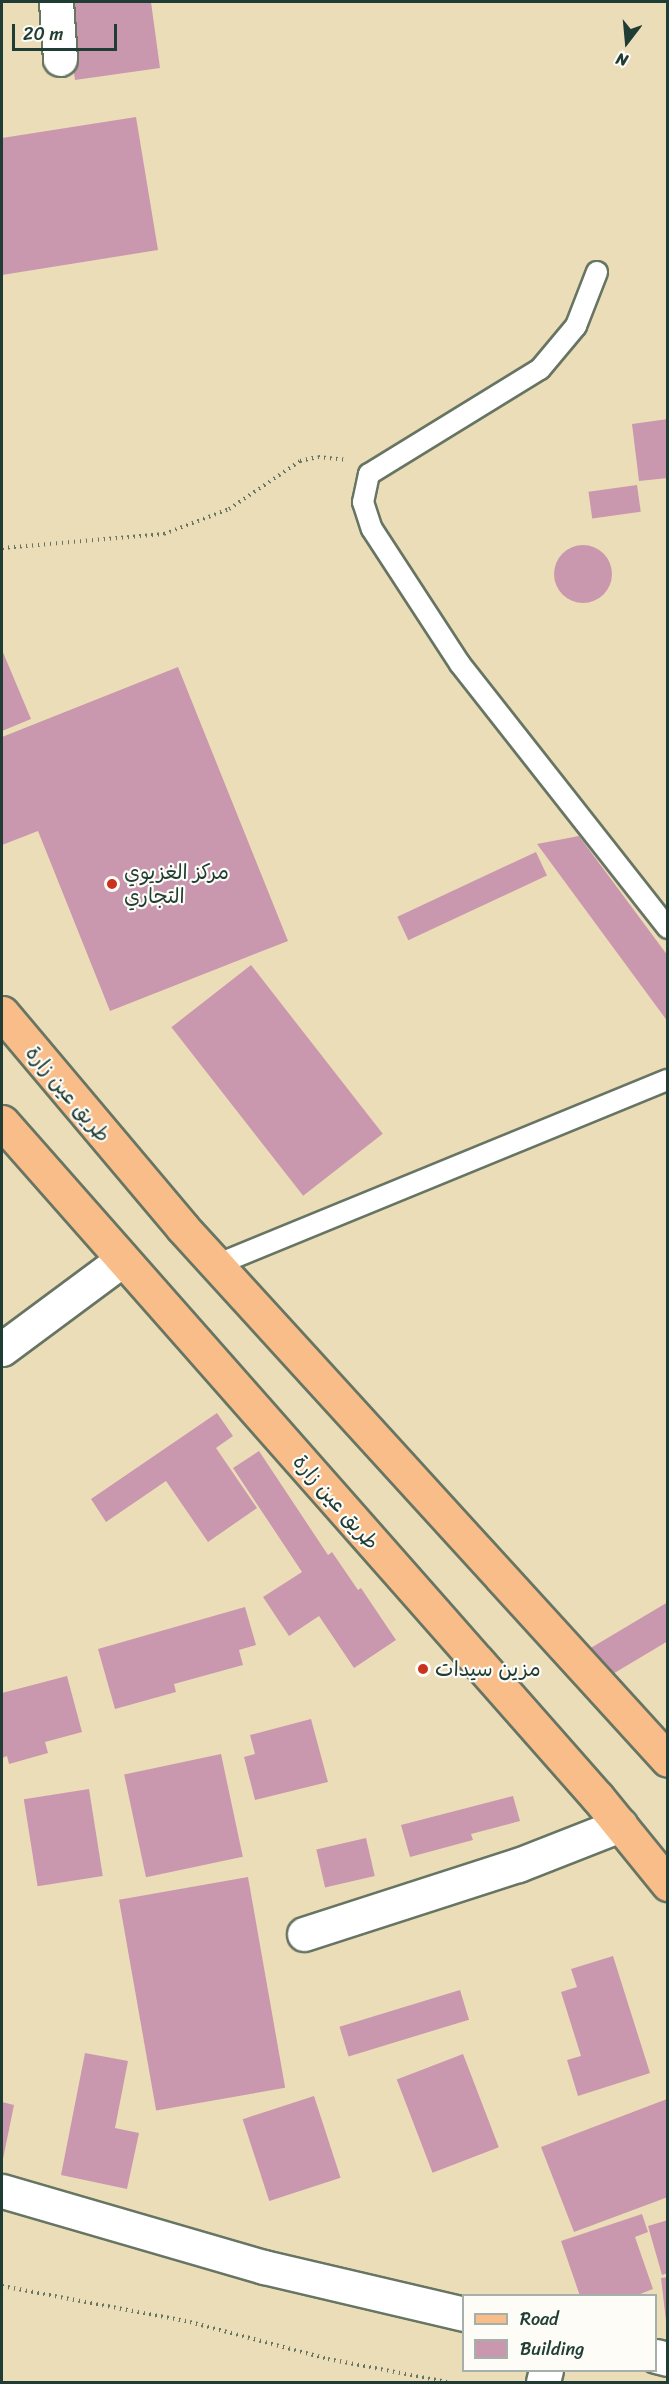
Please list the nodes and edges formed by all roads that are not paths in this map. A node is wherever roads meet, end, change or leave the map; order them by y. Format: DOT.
graph roads {
  1 [pos="56,2"];
  2 [pos="60,59"];
  3 [pos="597,272"];
  4 [pos="668,928"];
  5 [pos="2,1013"];
  6 [pos="668,1080"];
  7 [pos="2,1122"];
  8 [pos="122,1260"];
  9 [pos="216,1265"];
  10 [pos="2,1349"];
  11 [pos="668,1760"];
  12 [pos="620,1825"];
  13 [pos="668,1884"];
  14 [pos="304,1934"];
  15 [pos="2,2191"];
  16 [pos="462,2314"];
  1 -- 2 [label="street"];
  3 -- 4 [label="lane"];
  5 -- 9 [label="main road, طريق عين زارة"];
  6 -- 9 [label="lane"];
  7 -- 8 [label="main road, طريق عين زارة"];
  8 -- 10 [label="street"];
  8 -- 12 [label="main road, طريق عين زارة"];
  9 -- 11 [label="main road, طريق عين زارة"];
  12 -- 13 [label="main road, طريق عين زارة"];
  12 -- 14 [label="street"];
  15 -- 16 [label="street"];
}
